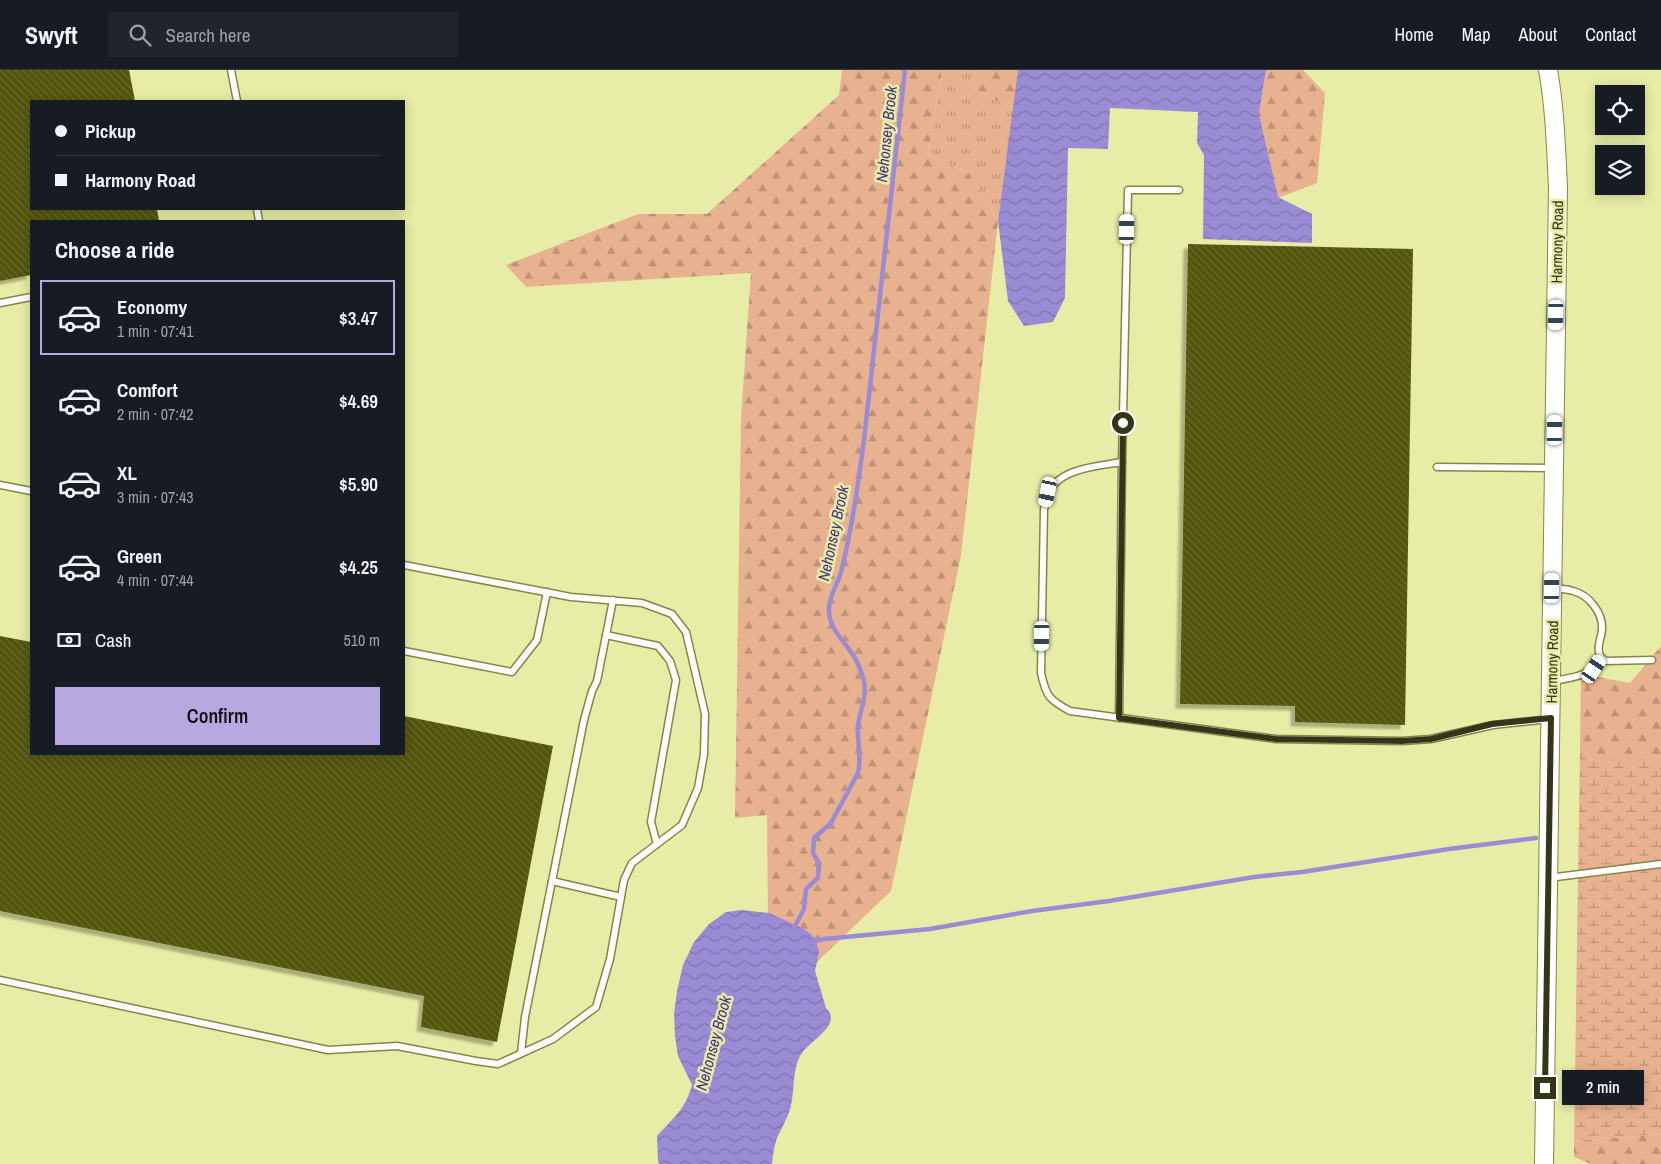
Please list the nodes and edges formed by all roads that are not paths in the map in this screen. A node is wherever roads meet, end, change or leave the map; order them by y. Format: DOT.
graph roads {
  1 [pos="232,70"];
  2 [pos="1548,70"];
  3 [pos="237,100"];
  4 [pos="1179,190"];
  5 [pos="30,297"];
  6 [pos="0,303"];
  7 [pos="1122,462"];
  8 [pos="1437,467"];
  9 [pos="1554,468"];
  10 [pos="0,485"];
  11 [pos="30,491"];
  12 [pos="405,565"];
  13 [pos="1552,588"];
  14 [pos="547,592"];
  15 [pos="613,600"];
  16 [pos="606,635"];
  17 [pos="405,651"];
  18 [pos="1601,658"];
  19 [pos="1652,660"];
  20 [pos="1551,681"];
  21 [pos="1119,718"];
  22 [pos="1551,718"];
  23 [pos="657,844"];
  24 [pos="1661,864"];
  25 [pos="1548,878"];
  26 [pos="552,882"];
  27 [pos="621,897"];
  28 [pos="0,980"];
  29 [pos="521,1053"];
  30 [pos="1544,1164"];
  1 -- 3 [label="lane"];
  2 -- 9 [label="main road, Harmony Road"];
  4 -- 7 [label="lane"];
  5 -- 6 [label="lane"];
  7 -- 21 [label="lane"];
  7 -- 21 [label="lane"];
  8 -- 9 [label="lane"];
  9 -- 13 [label="main road, Harmony Road"];
  10 -- 11 [label="lane"];
  12 -- 14 [label="lane"];
  13 -- 18 [label="lane"];
  13 -- 20 [label="main road, Harmony Road"];
  14 -- 15 [label="lane"];
  14 -- 17 [label="lane"];
  15 -- 16 [label="lane"];
  15 -- 23 [label="lane"];
  16 -- 23 [label="lane"];
  16 -- 26 [label="lane"];
  18 -- 19 [label="lane"];
  18 -- 20 [label="lane"];
  20 -- 22 [label="main road, Harmony Road"];
  21 -- 22 [label="lane"];
  22 -- 25 [label="main road, Harmony Road"];
  23 -- 27 [label="lane"];
  24 -- 25 [label="lane"];
  25 -- 30 [label="main road, Harmony Road"];
  26 -- 27 [label="lane"];
  26 -- 29 [label="lane"];
  27 -- 29 [label="lane"];
  28 -- 29 [label="lane"];
}
